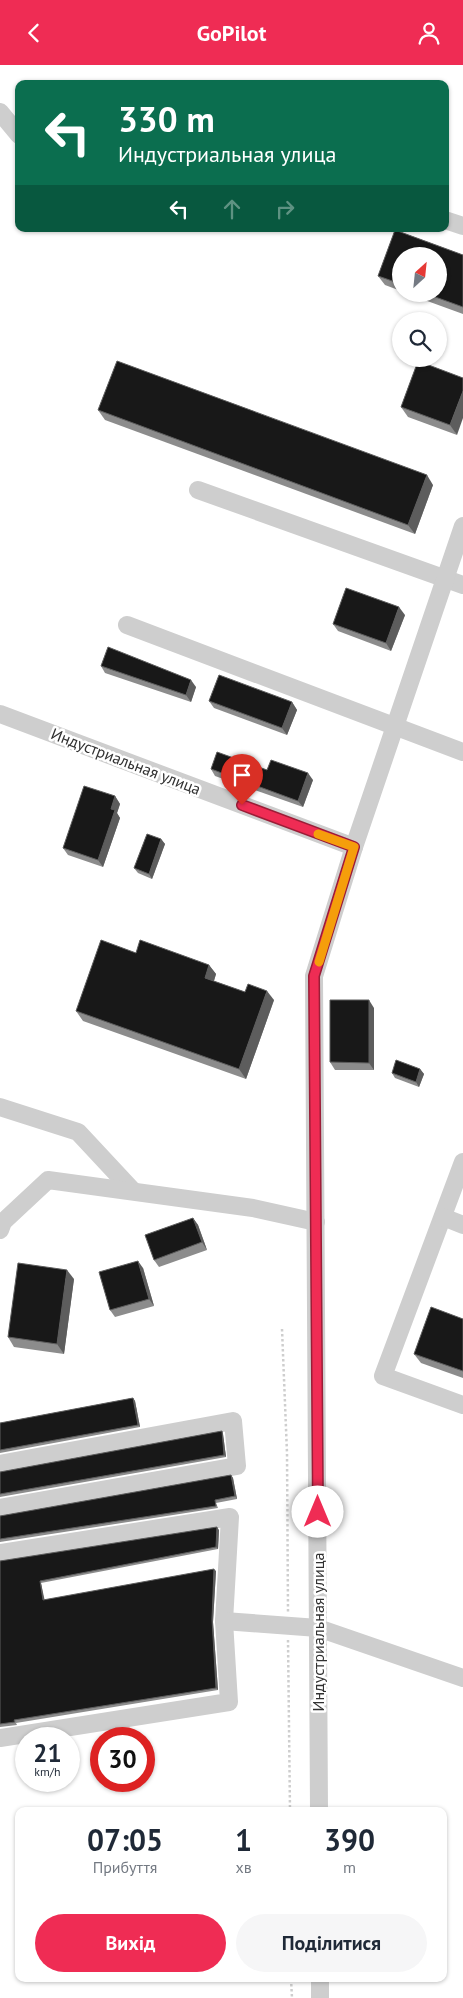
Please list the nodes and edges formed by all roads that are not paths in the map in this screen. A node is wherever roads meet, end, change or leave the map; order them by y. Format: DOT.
graph roads {
  1 [pos="0,112"];
  2 [pos="15,130"];
  3 [pos="449,221"];
  4 [pos="463,226"];
  5 [pos="198,490"];
  6 [pos="463,526"];
  7 [pos="446,579"];
  8 [pos="463,585"];
  9 [pos="127,625"];
  10 [pos="0,714"];
  11 [pos="394,727"];
  12 [pos="463,753"];
  13 [pos="354,847"];
  14 [pos="0,1107"];
  15 [pos="463,1162"];
  16 [pos="133,1191"];
  17 [pos="442,1217"];
  18 [pos="316,1221"];
  19 [pos="463,1225"];
  20 [pos="0,1230"];
  21 [pos="463,1405"];
  22 [pos="0,1464"];
  23 [pos="0,1508"];
  24 [pos="0,1553"];
  25 [pos="224,1621"];
  26 [pos="318,1628"];
  27 [pos="463,1678"];
  28 [pos="0,1738"];
  29 [pos="319,1807"];
  30 [pos="320,1982"];
  31 [pos="320,1998"];
  1 -- 2 [label="street"];
  3 -- 4 [label="street"];
  5 -- 7 [label="street"];
  6 -- 7 [label="street"];
  7 -- 8 [label="street"];
  7 -- 11 [label="street"];
  9 -- 11 [label="street"];
  10 -- 13 [label="street, Индустриальная улица"];
  11 -- 12 [label="street"];
  11 -- 13 [label="street"];
  13 -- 18 [label="street, Индустриальная улица"];
  14 -- 16 [label="street"];
  15 -- 17 [label="street"];
  16 -- 18 [label="street"];
  16 -- 20 [label="street"];
  17 -- 19 [label="street"];
  17 -- 21 [label="street"];
  18 -- 26 [label="street, Индустриальная улица"];
  22 -- 23 [label="street"];
  24 -- 25 [label="street"];
  25 -- 26 [label="street"];
  25 -- 28 [label="street"];
  26 -- 27 [label="street"];
  26 -- 29 [label="street, Индустриальная улица"];
  30 -- 31 [label="street"];
}
